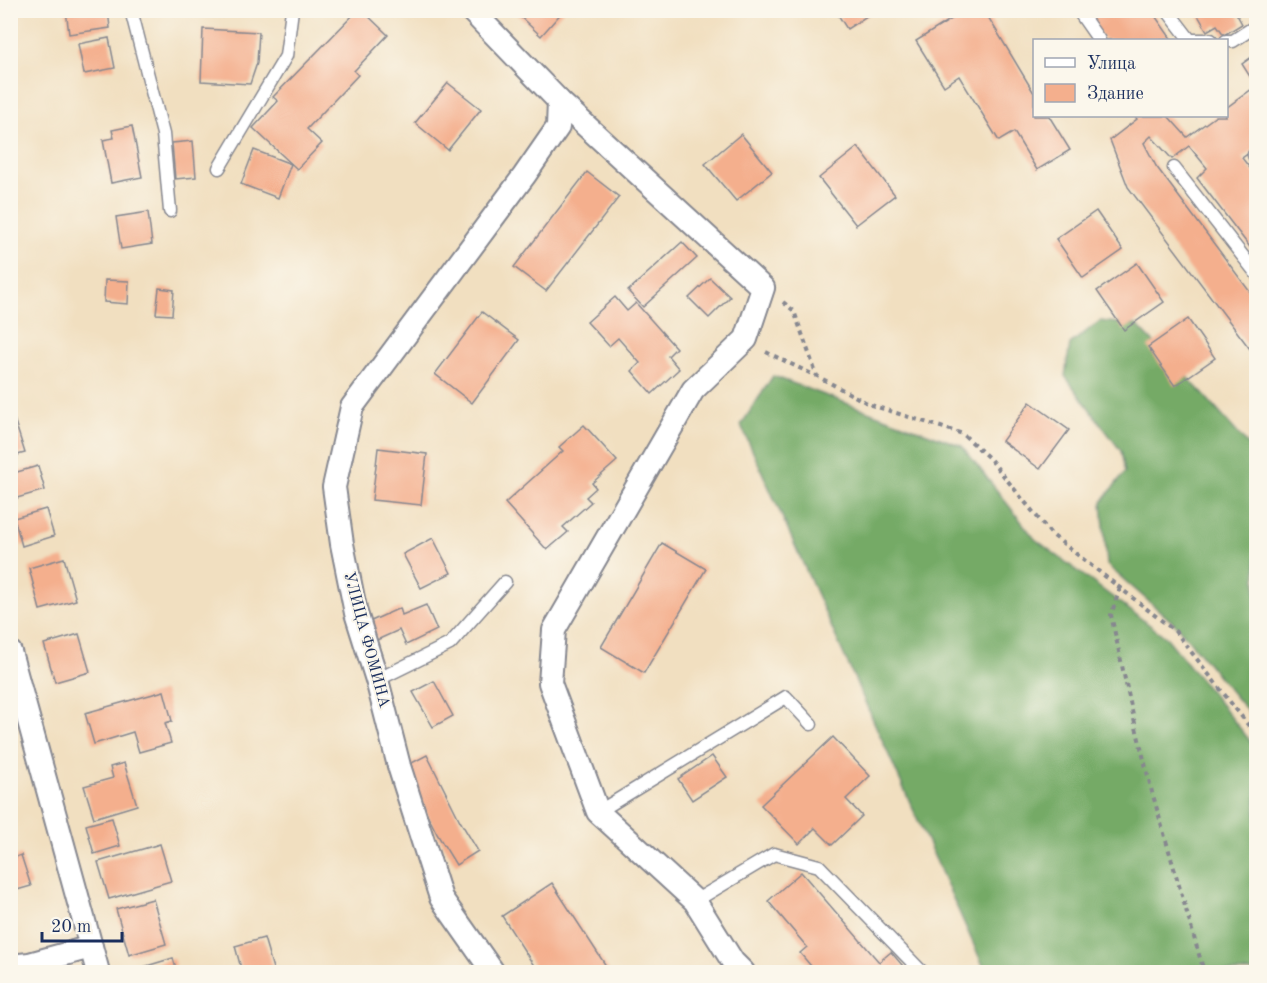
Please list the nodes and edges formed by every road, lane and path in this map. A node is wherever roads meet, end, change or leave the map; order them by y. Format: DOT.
graph roads {
  1 [pos="131,10"];
  2 [pos="292,10"];
  3 [pos="471,10"];
  4 [pos="1078,10"];
  5 [pos="1167,10"];
  6 [pos="1257,26"];
  7 [pos="1098,39"];
  8 [pos="1189,39"];
  9 [pos="1228,41"];
  10 [pos="559,102"];
  11 [pos="219,168"];
  12 [pos="1174,168"];
  13 [pos="170,212"];
  14 [pos="1257,273"];
  15 [pos="763,288"];
  16 [pos="746,339"];
  17 [pos="816,376"];
  18 [pos="505,582"];
  19 [pos="1120,588"];
  20 [pos="10,652"];
  21 [pos="377,680"];
  22 [pos="811,724"];
  23 [pos="1257,735"];
  24 [pos="598,812"];
  25 [pos="695,901"];
  26 [pos="91,947"];
  27 [pos="10,966"];
  28 [pos="98,972"];
  29 [pos="493,972"];
  30 [pos="743,972"];
  31 [pos="922,972"];
  32 [pos="1204,972"];
  1 -- 13 [label="lane"];
  2 -- 11 [label="lane"];
  3 -- 10 [label="street"];
  4 -- 7 [label="lane"];
  5 -- 8 [label="lane"];
  6 -- 9 [label="lane"];
  10 -- 15 [label="street"];
  10 -- 21 [label="street, УЛИЦА ФОМИНА"];
  12 -- 14 [label="lane"];
  15 -- 16 [label="street"];
  15 -- 17 [label="path"];
  16 -- 17 [label="path"];
  16 -- 24 [label="street"];
  17 -- 19 [label="path"];
  18 -- 21 [label="lane"];
  19 -- 23 [label="path"];
  19 -- 32 [label="path"];
  20 -- 26 [label="street"];
  21 -- 29 [label="street, УЛИЦА ФОМИНА"];
  22 -- 24 [label="lane"];
  24 -- 25 [label="street"];
  25 -- 30 [label="street"];
  25 -- 31 [label="lane"];
  26 -- 27 [label="street"];
  26 -- 28 [label="street"];
}
